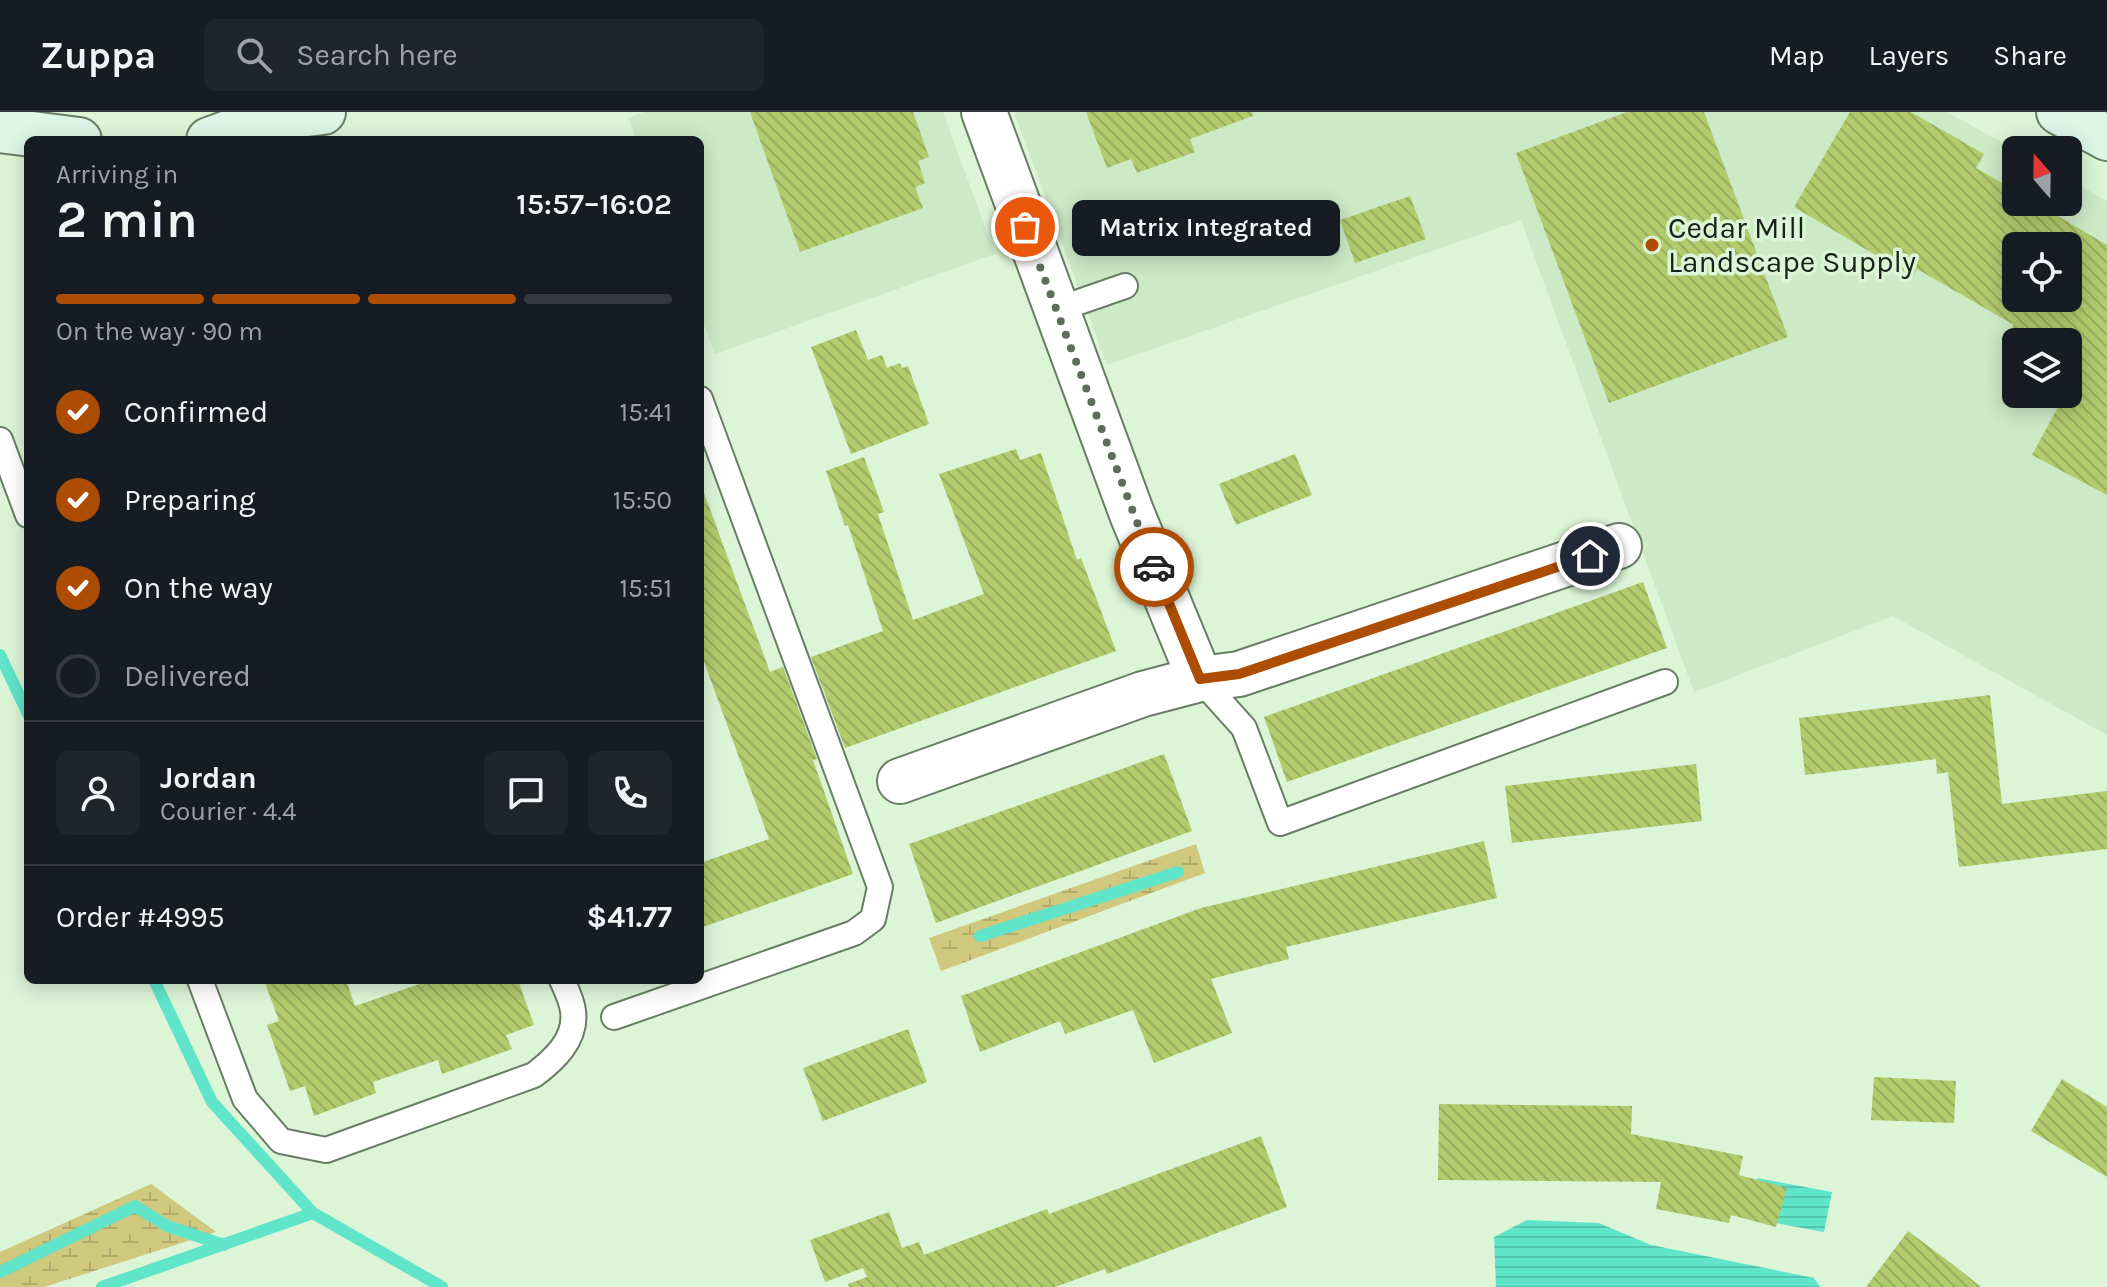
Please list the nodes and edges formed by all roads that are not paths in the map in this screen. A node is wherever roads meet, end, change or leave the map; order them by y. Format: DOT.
graph roads {
  1 [pos="984,112"];
  2 [pos="2059,112"];
  3 [pos="282,120"];
  4 [pos="0,130"];
  5 [pos="47,136"];
  6 [pos="224,136"];
  7 [pos="2107,138"];
  8 [pos="1125,286"];
  9 [pos="1056,310"];
  10 [pos="704,410"];
  11 [pos="0,440"];
  12 [pos="24,504"];
  13 [pos="1619,546"];
  14 [pos="1200,679"];
  15 [pos="1665,682"];
  16 [pos="900,781"];
  17 [pos="202,984"];
  18 [pos="564,984"];
  19 [pos="614,1017"];
  1 -- 9 [label="street"];
  2 -- 7 [label="main road"];
  3 -- 6 [label="main road"];
  4 -- 5 [label="main road"];
  8 -- 9 [label="lane"];
  9 -- 14 [label="street"];
  10 -- 19 [label="lane"];
  11 -- 12 [label="lane"];
  13 -- 14 [label="street"];
  14 -- 15 [label="lane"];
  14 -- 16 [label="street"];
  17 -- 18 [label="lane"];
}
